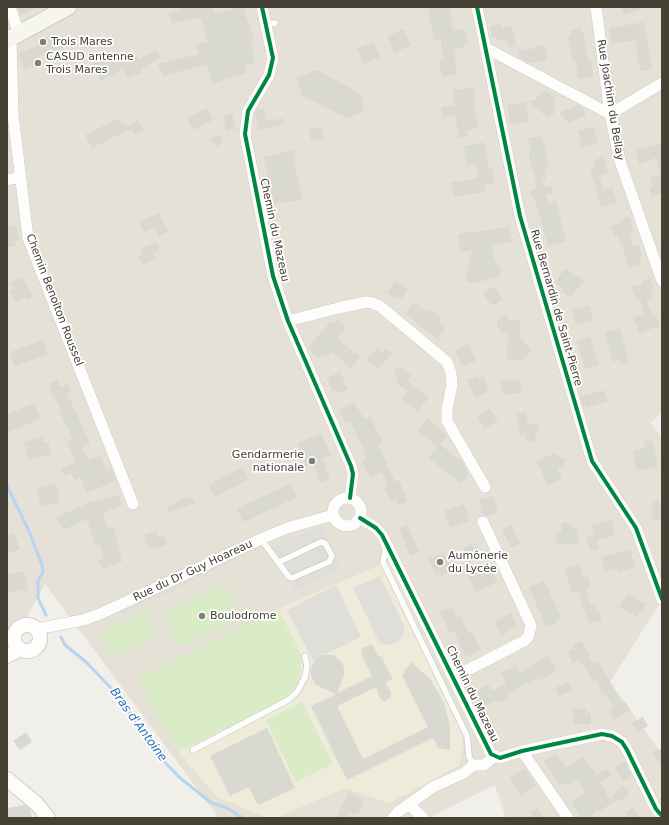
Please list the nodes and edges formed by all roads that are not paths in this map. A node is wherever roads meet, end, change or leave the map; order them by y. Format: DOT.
graph roads {
  1 [pos="10,7"];
  2 [pos="68,7"];
  3 [pos="262,7"];
  4 [pos="477,7"];
  5 [pos="596,7"];
  6 [pos="12,38"];
  7 [pos="486,48"];
  8 [pos="662,83"];
  9 [pos="610,114"];
  10 [pos="20,177"];
  11 [pos="7,180"];
  12 [pos="662,282"];
  13 [pos="288,321"];
  14 [pos="485,488"];
  15 [pos="350,498"];
  16 [pos="133,504"];
  17 [pos="333,515"];
  18 [pos="360,518"];
  19 [pos="483,522"];
  20 [pos="261,539"];
  21 [pos="387,544"];
  22 [pos="278,562"];
  23 [pos="662,599"];
  24 [pos="39,632"];
  25 [pos="12,639"];
  26 [pos="306,656"];
  27 [pos="454,677"];
  28 [pos="193,750"];
  29 [pos="522,751"];
  30 [pos="495,756"];
  31 [pos="473,765"];
  32 [pos="7,779"];
  33 [pos="409,804"];
  34 [pos="662,816"];
  35 [pos="48,818"];
  36 [pos="393,818"];
  37 [pos="423,818"];
  38 [pos="568,818"];
  1 -- 6 [label="street, Chemin Benoîton Roussel"];
  2 -- 6 [label="main road"];
  3 -- 13 [label="street, Chemin du Mazeau"];
  4 -- 7 [label="street, Rue Bernardin de Saint-Pierre"];
  5 -- 9 [label="street, Rue Joachim du Bellay"];
  6 -- 10 [label="street, Chemin Benoîton Roussel"];
  7 -- 9 [label="street"];
  7 -- 23 [label="street, Rue Bernardin de Saint-Pierre"];
  8 -- 9 [label="street"];
  9 -- 12 [label="street, Rue Joachim du Bellay"];
  10 -- 11 [label="street"];
  10 -- 16 [label="street, Chemin Benoîton Roussel"];
  13 -- 14 [label="street"];
  13 -- 15 [label="street, Chemin du Mazeau"];
  15 -- 17 [label="street"];
  15 -- 18 [label="street"];
  17 -- 18 [label="street"];
  17 -- 20 [label="street, Rue du Dr Guy Hoareau"];
  18 -- 21 [label="street, Chemin du Mazeau"];
  19 -- 27 [label="street"];
  20 -- 22 [label="lane"];
  20 -- 24 [label="street, Rue du Dr Guy Hoareau"];
  21 -- 27 [label="street, Chemin du Mazeau"];
  21 -- 31 [label="lane"];
  22 -- 22 [label="lane"];
  24 -- 25 [label="street"];
  24 -- 25 [label="street"];
  26 -- 28 [label="lane"];
  27 -- 30 [label="street, Chemin du Mazeau"];
  29 -- 30 [label="street, Chemin du Mazeau"];
  29 -- 34 [label="street, Chemin du Mazeau"];
  29 -- 38 [label="street"];
  30 -- 31 [label="street"];
  31 -- 33 [label="street"];
  32 -- 35 [label="street"];
  33 -- 36 [label="street"];
  33 -- 37 [label="street"];
}
